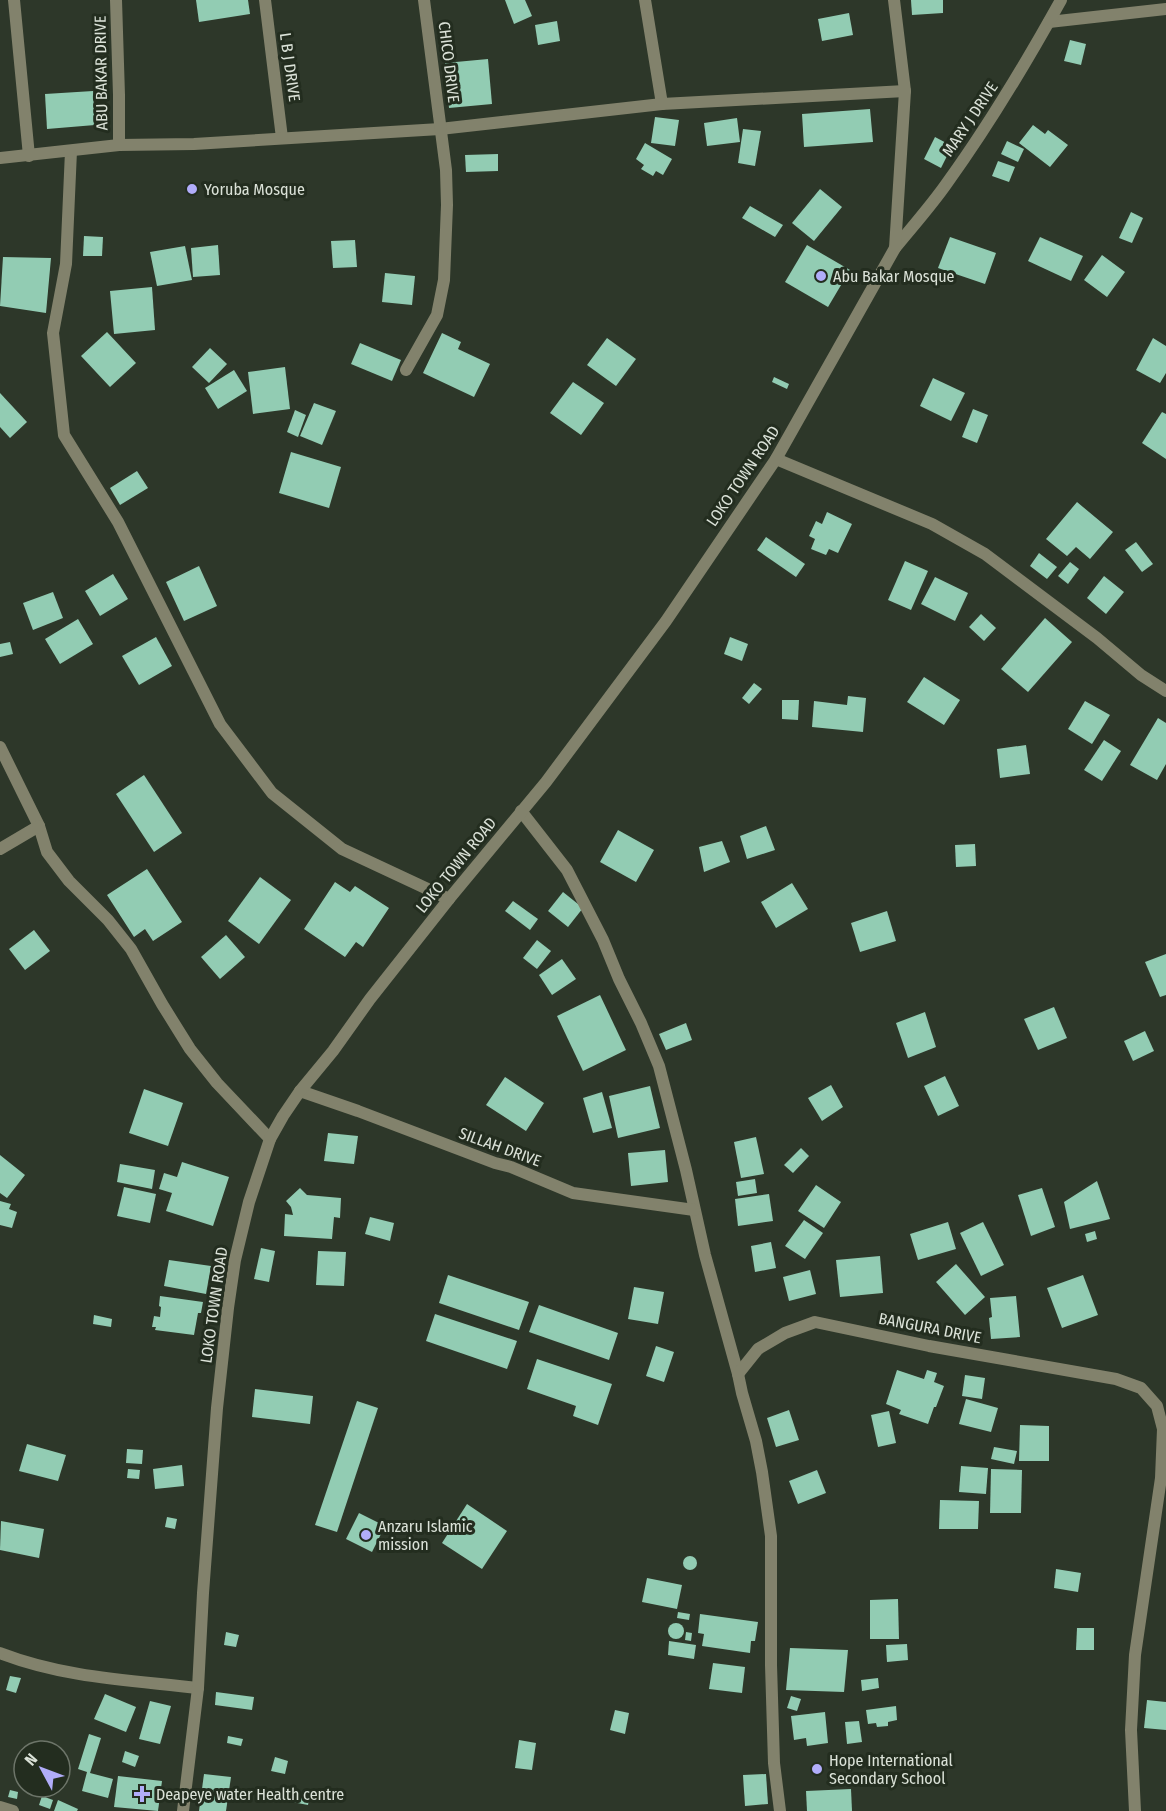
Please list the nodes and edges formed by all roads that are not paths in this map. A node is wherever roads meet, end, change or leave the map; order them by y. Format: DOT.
graph roads {
  1 [pos="14,0"];
  2 [pos="116,0"];
  3 [pos="265,0"];
  4 [pos="424,0"];
  5 [pos="645,0"];
  6 [pos="894,0"];
  7 [pos="1061,0"];
  8 [pos="1166,9"];
  9 [pos="1048,22"];
  10 [pos="905,91"];
  11 [pos="662,104"];
  12 [pos="440,129"];
  13 [pos="282,138"];
  14 [pos="119,145"];
  15 [pos="71,151"];
  16 [pos="29,156"];
  17 [pos="0,158"];
  18 [pos="895,248"];
  19 [pos="406,370"];
  20 [pos="776,459"];
  21 [pos="1166,691"];
  22 [pos="0,747"];
  23 [pos="521,811"];
  24 [pos="39,826"];
  25 [pos="0,849"];
  26 [pos="448,899"];
  27 [pos="300,1091"];
  28 [pos="270,1138"];
  29 [pos="694,1210"];
  30 [pos="738,1374"];
  31 [pos="0,1653"];
  32 [pos="198,1688"];
  33 [pos="0,1807"];
  34 [pos="13,1811"];
  35 [pos="183,1811"];
  36 [pos="780,1811"];
  37 [pos="1135,1811"];
  1 -- 16 [label="street"];
  2 -- 14 [label="street, ABU BAKAR DRIVE"];
  3 -- 13 [label="street, L B J DRIVE"];
  4 -- 12 [label="street, CHICO DRIVE"];
  5 -- 11 [label="street"];
  6 -- 10 [label="street, LOKO TOWN ROAD"];
  7 -- 9 [label="street, MARY J DRIVE"];
  8 -- 9 [label="street"];
  9 -- 18 [label="street, MARY J DRIVE"];
  10 -- 11 [label="street"];
  10 -- 18 [label="street, LOKO TOWN ROAD"];
  11 -- 12 [label="street"];
  12 -- 13 [label="street"];
  12 -- 19 [label="street, CHICO DRIVE"];
  13 -- 14 [label="street"];
  14 -- 15 [label="street"];
  15 -- 16 [label="street"];
  15 -- 26 [label="street"];
  16 -- 17 [label="street"];
  18 -- 20 [label="street, LOKO TOWN ROAD"];
  20 -- 21 [label="street"];
  20 -- 23 [label="street, LOKO TOWN ROAD"];
  22 -- 24 [label="street"];
  23 -- 26 [label="street, LOKO TOWN ROAD"];
  23 -- 29 [label="street"];
  24 -- 25 [label="street"];
  24 -- 28 [label="street"];
  26 -- 27 [label="street, LOKO TOWN ROAD"];
  27 -- 28 [label="street, LOKO TOWN ROAD"];
  27 -- 29 [label="street, SILLAH DRIVE"];
  28 -- 32 [label="street, LOKO TOWN ROAD"];
  29 -- 30 [label="street"];
  30 -- 36 [label="street"];
  30 -- 37 [label="street, BANGURA DRIVE"];
  31 -- 32 [label="street"];
  32 -- 35 [label="street, LOKO TOWN ROAD"];
  33 -- 34 [label="street"];
}
